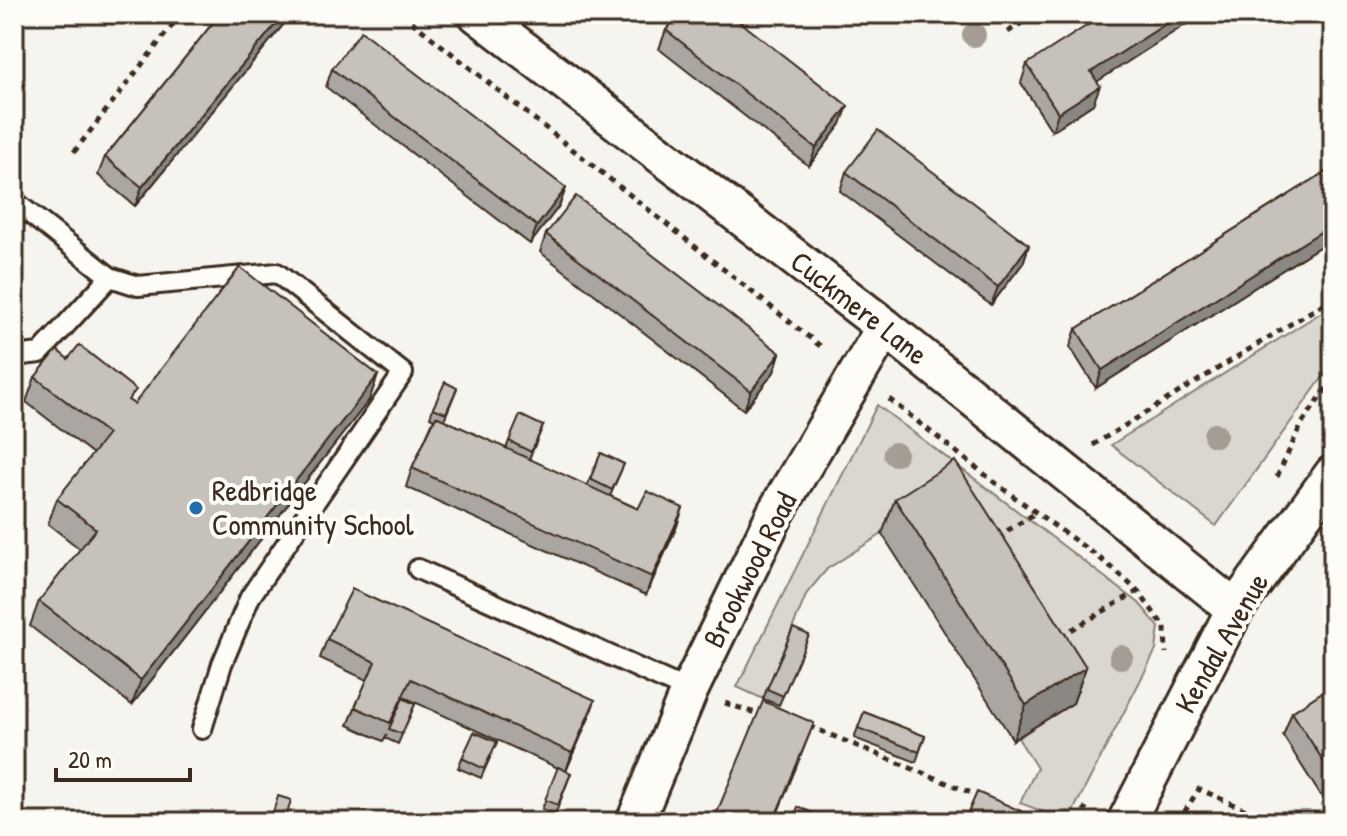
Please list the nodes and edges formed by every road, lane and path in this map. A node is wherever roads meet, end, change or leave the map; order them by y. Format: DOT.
graph roads {
  1 [pos="181,14"];
  2 [pos="477,14"];
  3 [pos="1035,14"];
  4 [pos="1008,32"];
  5 [pos="74,152"];
  6 [pos="14,201"];
  7 [pos="110,277"];
  8 [pos="1333,298"];
  9 [pos="885,327"];
  10 [pos="14,356"];
  11 [pos="1333,379"];
  12 [pos="1092,445"];
  13 [pos="1333,474"];
  14 [pos="1078,482"];
  15 [pos="1275,482"];
  16 [pos="988,543"];
  17 [pos="418,569"];
  18 [pos="1138,591"];
  19 [pos="1235,609"];
  20 [pos="1052,642"];
  21 [pos="706,696"];
  22 [pos="769,708"];
  23 [pos="804,724"];
  24 [pos="202,729"];
  25 [pos="988,800"];
  26 [pos="1002,806"];
  27 [pos="635,822"];
  28 [pos="1041,822"];
  29 [pos="1126,822"];
  30 [pos="1178,822"];
  31 [pos="1273,822"];
  1 -- 5 [label="path"];
  2 -- 9 [label="street, Cuckmere Lane"];
  3 -- 4 [label="path"];
  6 -- 7 [label="lane"];
  7 -- 10 [label="lane"];
  7 -- 24 [label="lane"];
  8 -- 12 [label="path"];
  9 -- 14 [label="street, Cuckmere Lane"];
  9 -- 21 [label="street, Brookwood Road"];
  11 -- 15 [label="path"];
  13 -- 19 [label="street, Kendal Avenue"];
  14 -- 16 [label="path"];
  14 -- 19 [label="street, Cuckmere Lane"];
  17 -- 21 [label="lane"];
  18 -- 20 [label="path"];
  19 -- 29 [label="street, Kendal Avenue"];
  21 -- 22 [label="path"];
  21 -- 27 [label="street, Brookwood Road"];
  23 -- 25 [label="path"];
  26 -- 28 [label="path"];
  30 -- 31 [label="path"];
}
